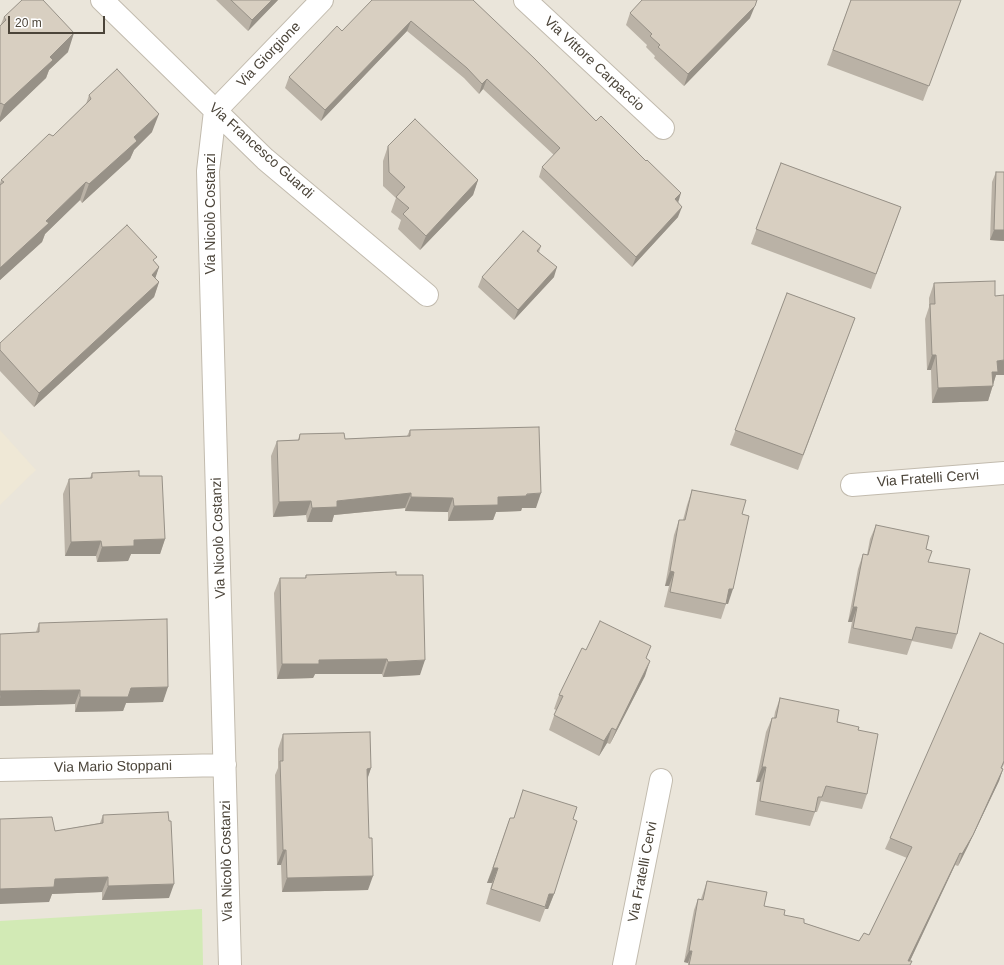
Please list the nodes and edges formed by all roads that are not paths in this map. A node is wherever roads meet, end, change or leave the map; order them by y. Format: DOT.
graph roads {
  1 [pos="102,0"];
  2 [pos="322,0"];
  3 [pos="525,0"];
  4 [pos="215,111"];
  5 [pos="662,128"];
  6 [pos="427,295"];
  7 [pos="1004,473"];
  8 [pos="852,485"];
  9 [pos="225,765"];
  10 [pos="0,770"];
  11 [pos="661,780"];
  12 [pos="230,965"];
  13 [pos="624,965"];
  1 -- 4 [label="street, Via Francesco Guardi"];
  2 -- 4 [label="street, Via Giorgione"];
  3 -- 5 [label="street, Via Vittore Carpaccio"];
  4 -- 6 [label="street, Via Francesco Guardi"];
  4 -- 9 [label="street, Via Nicolò Costanzi"];
  7 -- 8 [label="street, Via Fratelli Cervi"];
  9 -- 10 [label="street, Via Mario Stoppani"];
  9 -- 12 [label="street, Via Nicolò Costanzi"];
  11 -- 13 [label="street, Via Fratelli Cervi"];
}
